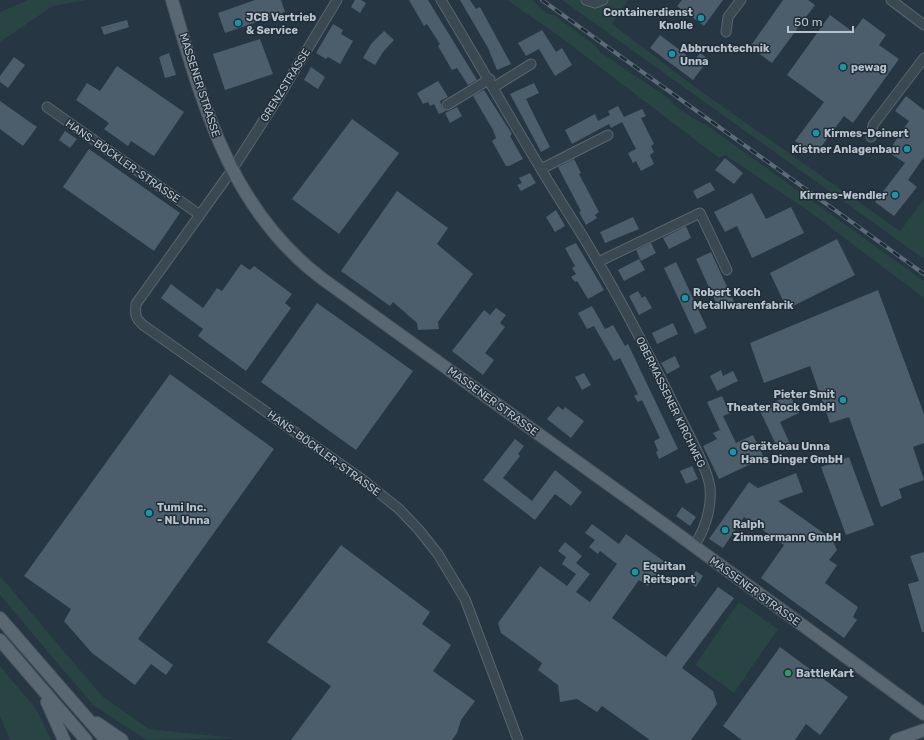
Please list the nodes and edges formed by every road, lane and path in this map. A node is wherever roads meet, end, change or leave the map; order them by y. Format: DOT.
graph roads {
  1 [pos="172,0"];
  2 [pos="337,0"];
  3 [pos="441,0"];
  4 [pos="586,0"];
  5 [pos="603,0"];
  6 [pos="741,0"];
  7 [pos="891,0"];
  8 [pos="924,25"];
  9 [pos="726,32"];
  10 [pos="924,58"];
  11 [pos="531,64"];
  12 [pos="492,83"];
  13 [pos="447,105"];
  14 [pos="47,107"];
  15 [pos="608,135"];
  16 [pos="872,137"];
  17 [pos="541,169"];
  18 [pos="232,170"];
  19 [pos="200,214"];
  20 [pos="598,262"];
  21 [pos="727,270"];
  22 [pos="694,546"];
  23 [pos="0,618"];
  24 [pos="0,640"];
  25 [pos="36,682"];
  26 [pos="77,707"];
  27 [pos="924,714"];
  28 [pos="924,730"];
  29 [pos="64,740"];
  30 [pos="86,740"];
  31 [pos="106,740"];
  32 [pos="122,740"];
  33 [pos="518,740"];
  34 [pos="896,740"];
  1 -- 18 [label="main road, MASSENER STRASSE"];
  2 -- 18 [label="street, GRENZSTRASSE"];
  3 -- 12 [label="street, OBERMASSENER KIRCHWEG"];
  4 -- 5 [label="street"];
  6 -- 9 [label="street"];
  7 -- 8 [label="street"];
  10 -- 16 [label="street"];
  11 -- 12 [label="street"];
  12 -- 13 [label="street"];
  12 -- 17 [label="street, OBERMASSENER KIRCHWEG"];
  14 -- 19 [label="street, HANS-BÖCKLER-STRASSE"];
  15 -- 17 [label="street"];
  17 -- 20 [label="street, OBERMASSENER KIRCHWEG"];
  18 -- 19 [label="street, HANS-BÖCKLER-STRASSE"];
  18 -- 22 [label="main road, MASSENER STRASSE"];
  19 -- 33 [label="street, HANS-BÖCKLER-STRASSE"];
  20 -- 21 [label="street"];
  20 -- 22 [label="street, OBERMASSENER KIRCHWEG"];
  22 -- 27 [label="main road, MASSENER STRASSE"];
  23 -- 26 [label="main road"];
  24 -- 25 [label="main road"];
  25 -- 29 [label="main road"];
  25 -- 30 [label="main road"];
  26 -- 31 [label="main road"];
  26 -- 32 [label="main road"];
  28 -- 34 [label="main road"];
}
